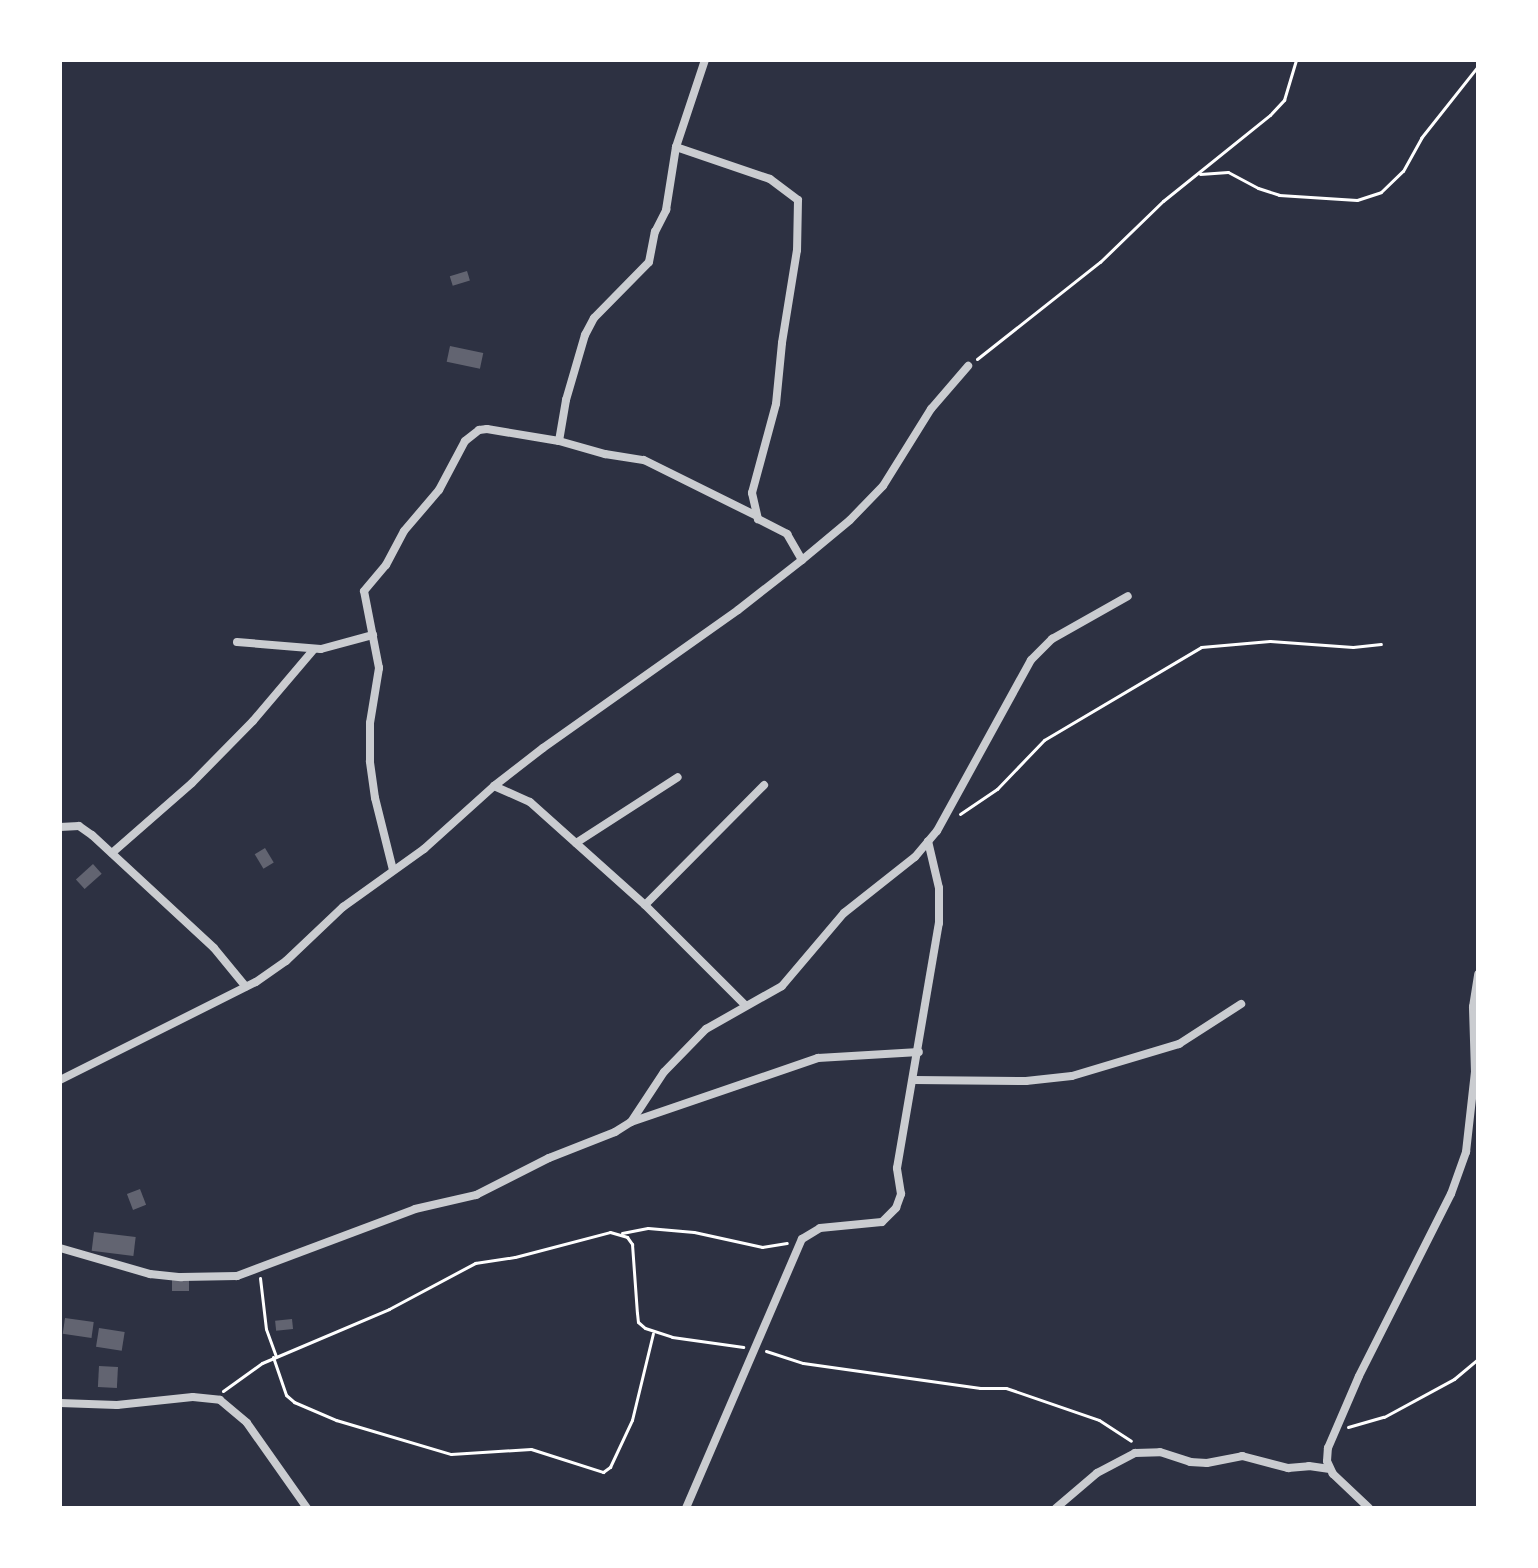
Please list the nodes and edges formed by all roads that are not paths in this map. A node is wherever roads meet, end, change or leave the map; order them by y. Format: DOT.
graph roads {
  1 [pos="705,60"];
  2 [pos="676,147"];
  3 [pos="968,366"];
  4 [pos="559,441"];
  5 [pos="757,516"];
  6 [pos="802,560"];
  7 [pos="1128,596"];
  8 [pos="373,635"];
  9 [pos="237,642"];
  10 [pos="314,649"];
  11 [pos="678,777"];
  12 [pos="764,785"];
  13 [pos="494,786"];
  14 [pos="60,827"];
  15 [pos="928,841"];
  16 [pos="576,843"];
  17 [pos="112,853"];
  18 [pos="393,870"];
  19 [pos="645,905"];
  20 [pos="1478,974"];
  21 [pos="246,987"];
  22 [pos="1241,1004"];
  23 [pos="745,1005"];
  24 [pos="919,1052"];
  25 [pos="60,1080"];
  26 [pos="914,1080"];
  27 [pos="631,1122"];
  28 [pos="60,1248"];
  29 [pos="60,1403"];
  30 [pos="1330,1469"];
  31 [pos="307,1508"];
  32 [pos="686,1508"];
  33 [pos="1056,1508"];
  34 [pos="1369,1508"];
  1 -- 2 [label="street"];
  2 -- 4 [label="street"];
  2 -- 5 [label="street"];
  3 -- 6 [label="street"];
  4 -- 5 [label="street"];
  4 -- 8 [label="street"];
  5 -- 6 [label="street"];
  6 -- 13 [label="street"];
  7 -- 15 [label="street"];
  8 -- 10 [label="street"];
  8 -- 18 [label="street"];
  9 -- 10 [label="street"];
  10 -- 17 [label="street"];
  11 -- 16 [label="street"];
  12 -- 19 [label="street"];
  13 -- 16 [label="street"];
  13 -- 18 [label="street"];
  14 -- 17 [label="street"];
  15 -- 23 [label="street"];
  15 -- 24 [label="street"];
  16 -- 19 [label="street"];
  17 -- 21 [label="street"];
  18 -- 21 [label="street"];
  19 -- 23 [label="street"];
  20 -- 30 [label="street"];
  21 -- 25 [label="street"];
  22 -- 26 [label="street"];
  23 -- 27 [label="street"];
  24 -- 26 [label="street"];
  24 -- 27 [label="street"];
  26 -- 32 [label="street"];
  27 -- 28 [label="street"];
  29 -- 31 [label="street"];
  30 -- 33 [label="street"];
  30 -- 34 [label="street"];
}
